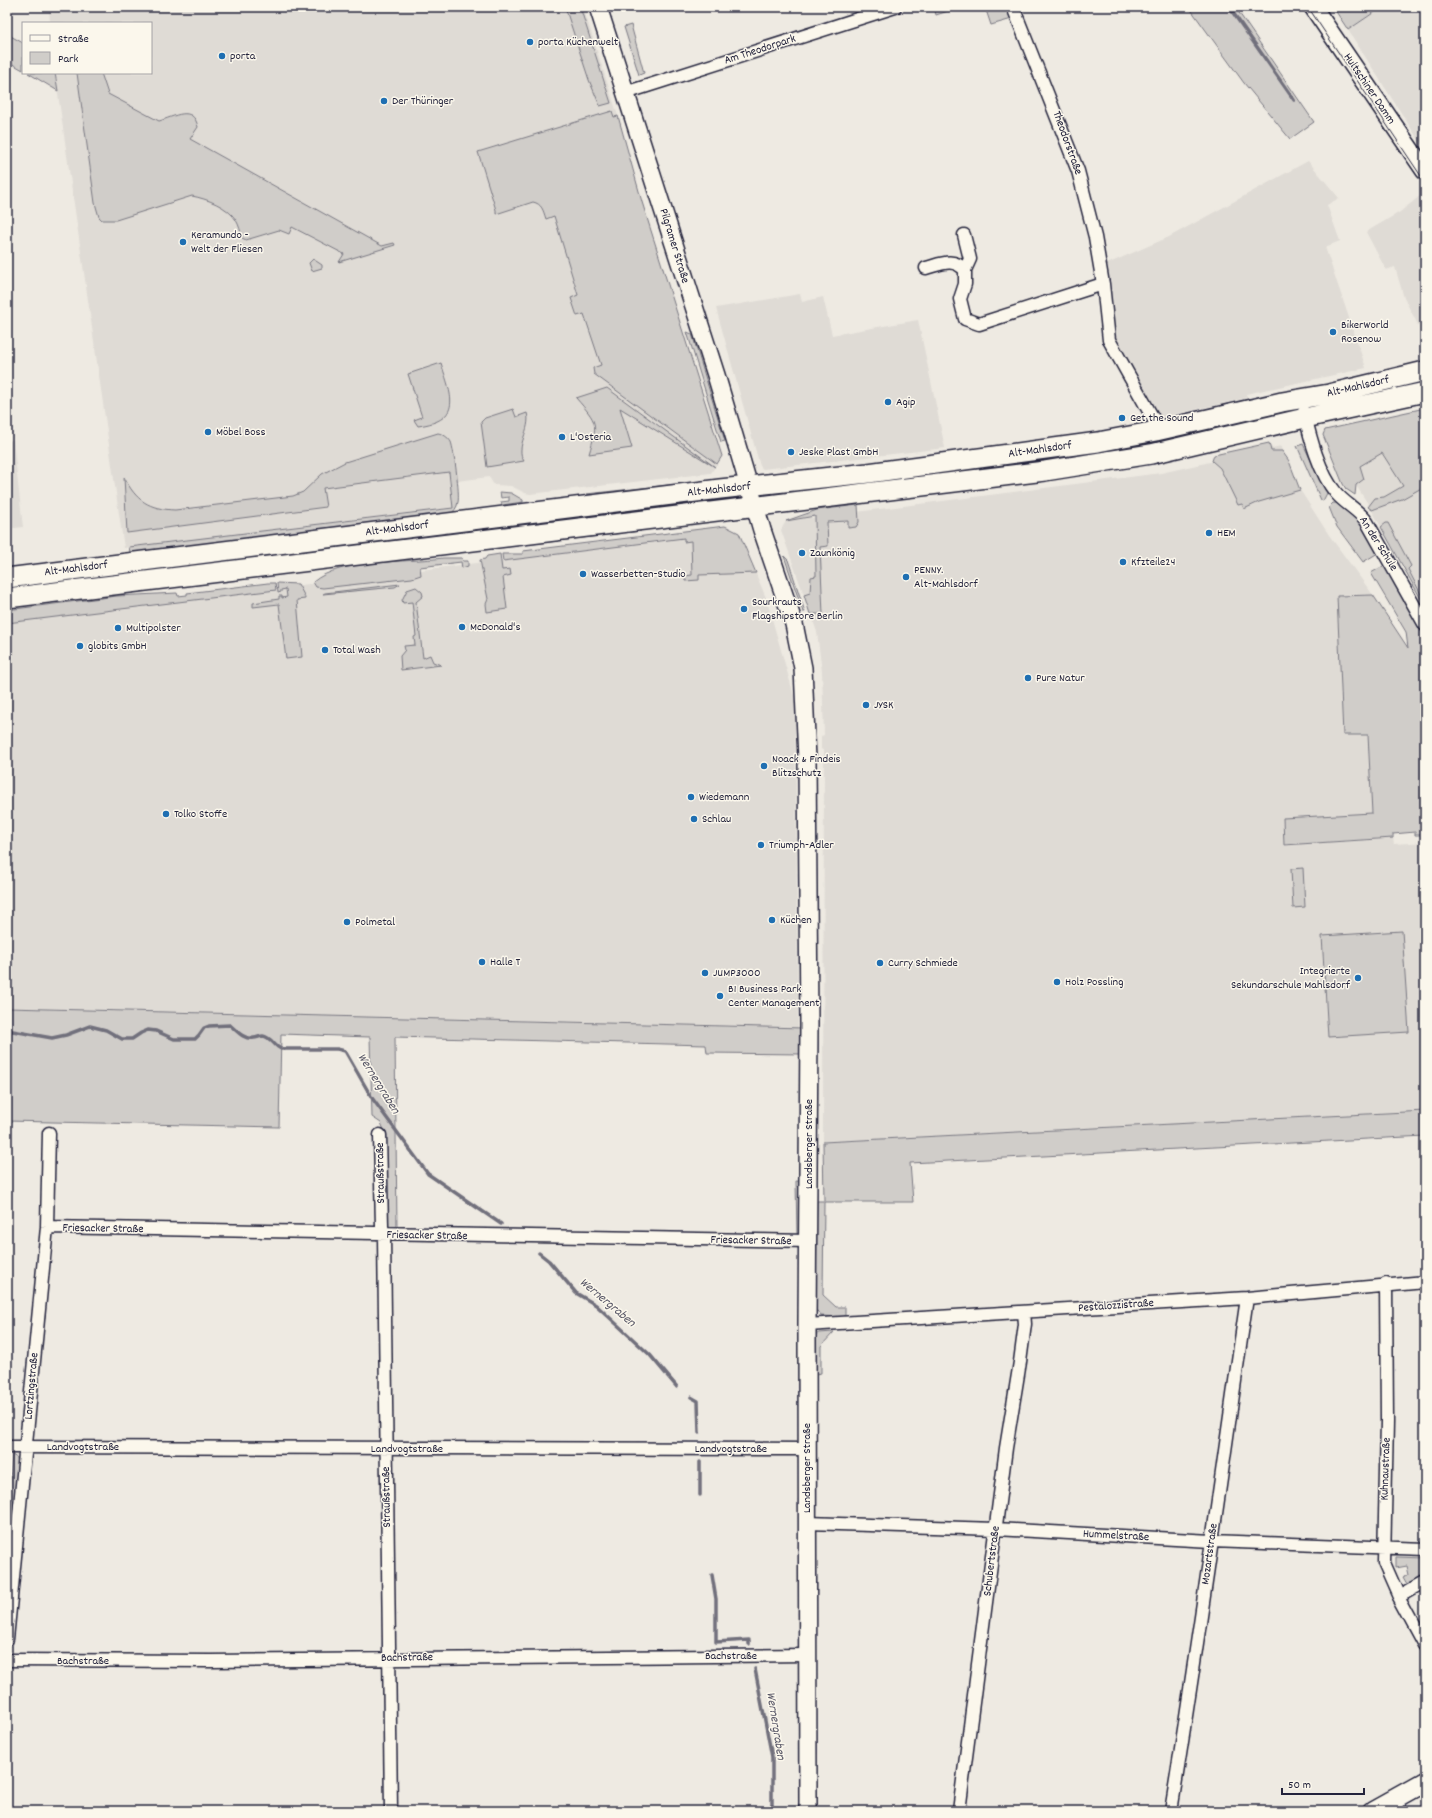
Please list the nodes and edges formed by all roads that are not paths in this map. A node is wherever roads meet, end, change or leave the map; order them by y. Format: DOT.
graph roads {
  1 [pos="598,7"];
  2 [pos="895,7"];
  3 [pos="1014,7"];
  4 [pos="1313,7"];
  5 [pos="625,93"];
  6 [pos="1425,171"];
  7 [pos="964,236"];
  8 [pos="926,268"];
  9 [pos="965,270"];
  10 [pos="1103,284"];
  11 [pos="1425,371"];
  12 [pos="1425,392"];
  13 [pos="1303,409"];
  14 [pos="1156,431"];
  15 [pos="749,486"];
  16 [pos="754,506"];
  17 [pos="7,578"];
  18 [pos="7,598"];
  19 [pos="1425,625"];
  20 [pos="49,1133"];
  21 [pos="380,1135"];
  22 [pos="47,1227"];
  23 [pos="384,1235"];
  24 [pos="808,1242"];
  25 [pos="1425,1282"];
  26 [pos="1386,1284"];
  27 [pos="1247,1298"];
  28 [pos="1024,1312"];
  29 [pos="807,1325"];
  30 [pos="7,1447"];
  31 [pos="26,1447"];
  32 [pos="386,1449"];
  33 [pos="807,1449"];
  34 [pos="807,1522"];
  35 [pos="996,1529"];
  36 [pos="1211,1541"];
  37 [pos="1384,1547"];
  38 [pos="1425,1549"];
  39 [pos="1425,1582"];
  40 [pos="1399,1598"];
  41 [pos="7,1639"];
  42 [pos="1425,1645"];
  43 [pos="808,1655"];
  44 [pos="389,1658"];
  45 [pos="7,1660"];
  46 [pos="1425,1782"];
  47 [pos="390,1811"];
  48 [pos="808,1811"];
  49 [pos="959,1811"];
  50 [pos="1171,1811"];
  51 [pos="1373,1811"];
  1 -- 5 [label="street, Pilgramer Straße"];
  2 -- 5 [label="street, Am Theodorpark"];
  3 -- 10 [label="street, Theodorstraße"];
  4 -- 6 [label="street, Hultschiner Damm"];
  5 -- 15 [label="street, Pilgramer Straße"];
  7 -- 9 [label="street"];
  8 -- 9 [label="street"];
  9 -- 10 [label="street"];
  10 -- 14 [label="street, Theodorstraße"];
  11 -- 13 [label="main road, Alt-Mahlsdorf"];
  12 -- 13 [label="main road, Alt-Mahlsdorf"];
  13 -- 14 [label="main road, Alt-Mahlsdorf"];
  13 -- 16 [label="main road, Alt-Mahlsdorf"];
  13 -- 19 [label="street, An der Schule"];
  14 -- 15 [label="main road, Alt-Mahlsdorf"];
  15 -- 16 [label="street, Landsberger Straße"];
  15 -- 17 [label="main road, Alt-Mahlsdorf"];
  16 -- 18 [label="main road, Alt-Mahlsdorf"];
  16 -- 24 [label="street, Landsberger Straße"];
  20 -- 22 [label="street, Lortzingstraße"];
  21 -- 23 [label="street, Straußstraße"];
  22 -- 23 [label="street, Friesacker Straße"];
  22 -- 31 [label="street, Lortzingstraße"];
  23 -- 24 [label="street, Friesacker Straße"];
  23 -- 32 [label="street, Straußstraße"];
  24 -- 29 [label="street, Landsberger Straße"];
  25 -- 26 [label="street, Pestalozzistraße"];
  26 -- 27 [label="street, Pestalozzistraße"];
  26 -- 37 [label="street, Kuhnaustraße"];
  27 -- 28 [label="street, Pestalozzistraße"];
  27 -- 36 [label="street, Mozartstraße"];
  28 -- 29 [label="street, Pestalozzistraße"];
  28 -- 35 [label="street, Schubertstraße"];
  29 -- 33 [label="street, Landsberger Straße"];
  30 -- 31 [label="street, Landvogtstraße"];
  31 -- 32 [label="street, Landvogtstraße"];
  31 -- 41 [label="street, Lortzingstraße"];
  32 -- 33 [label="street, Landvogtstraße"];
  32 -- 44 [label="street, Straußstraße"];
  33 -- 34 [label="street, Landsberger Straße"];
  34 -- 35 [label="street, Hummelstraße"];
  34 -- 43 [label="street, Landsberger Straße"];
  35 -- 36 [label="street, Hummelstraße"];
  35 -- 49 [label="street, Schubertstraße"];
  36 -- 37 [label="street, Hummelstraße"];
  36 -- 50 [label="street, Mozartstraße"];
  37 -- 38 [label="street, Hummelstraße"];
  37 -- 40 [label="street, Kuhnaustraße"];
  39 -- 40 [label="street"];
  40 -- 42 [label="street, Kuhnaustraße"];
  43 -- 44 [label="street, Bachstraße"];
  43 -- 48 [label="street, Landsberger Straße"];
  44 -- 45 [label="street, Bachstraße"];
  44 -- 47 [label="street, Straußstraße"];
  46 -- 51 [label="street"];
}
